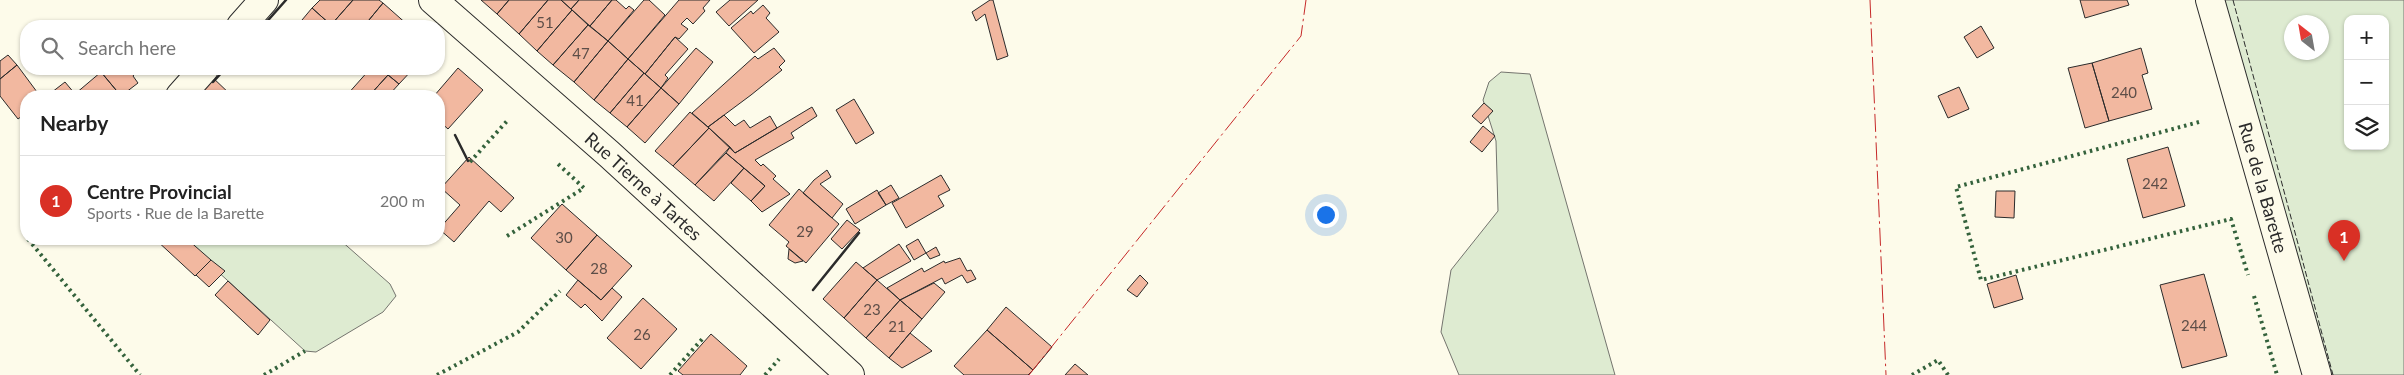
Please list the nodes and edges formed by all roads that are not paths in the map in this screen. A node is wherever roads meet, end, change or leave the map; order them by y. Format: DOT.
graph roads {
  1 [pos="264,0"];
  2 [pos="433,0"];
  3 [pos="2210,0"];
  4 [pos="246,20"];
  5 [pos="199,75"];
  6 [pos="185,90"];
  7 [pos="850,375"];
  8 [pos="2317,375"];
  1 -- 4 [label="street"];
  2 -- 7 [label="street, Rue Tierne à Tartes"];
  3 -- 8 [label="street, Rue de la Barette"];
  5 -- 6 [label="street"];
}
